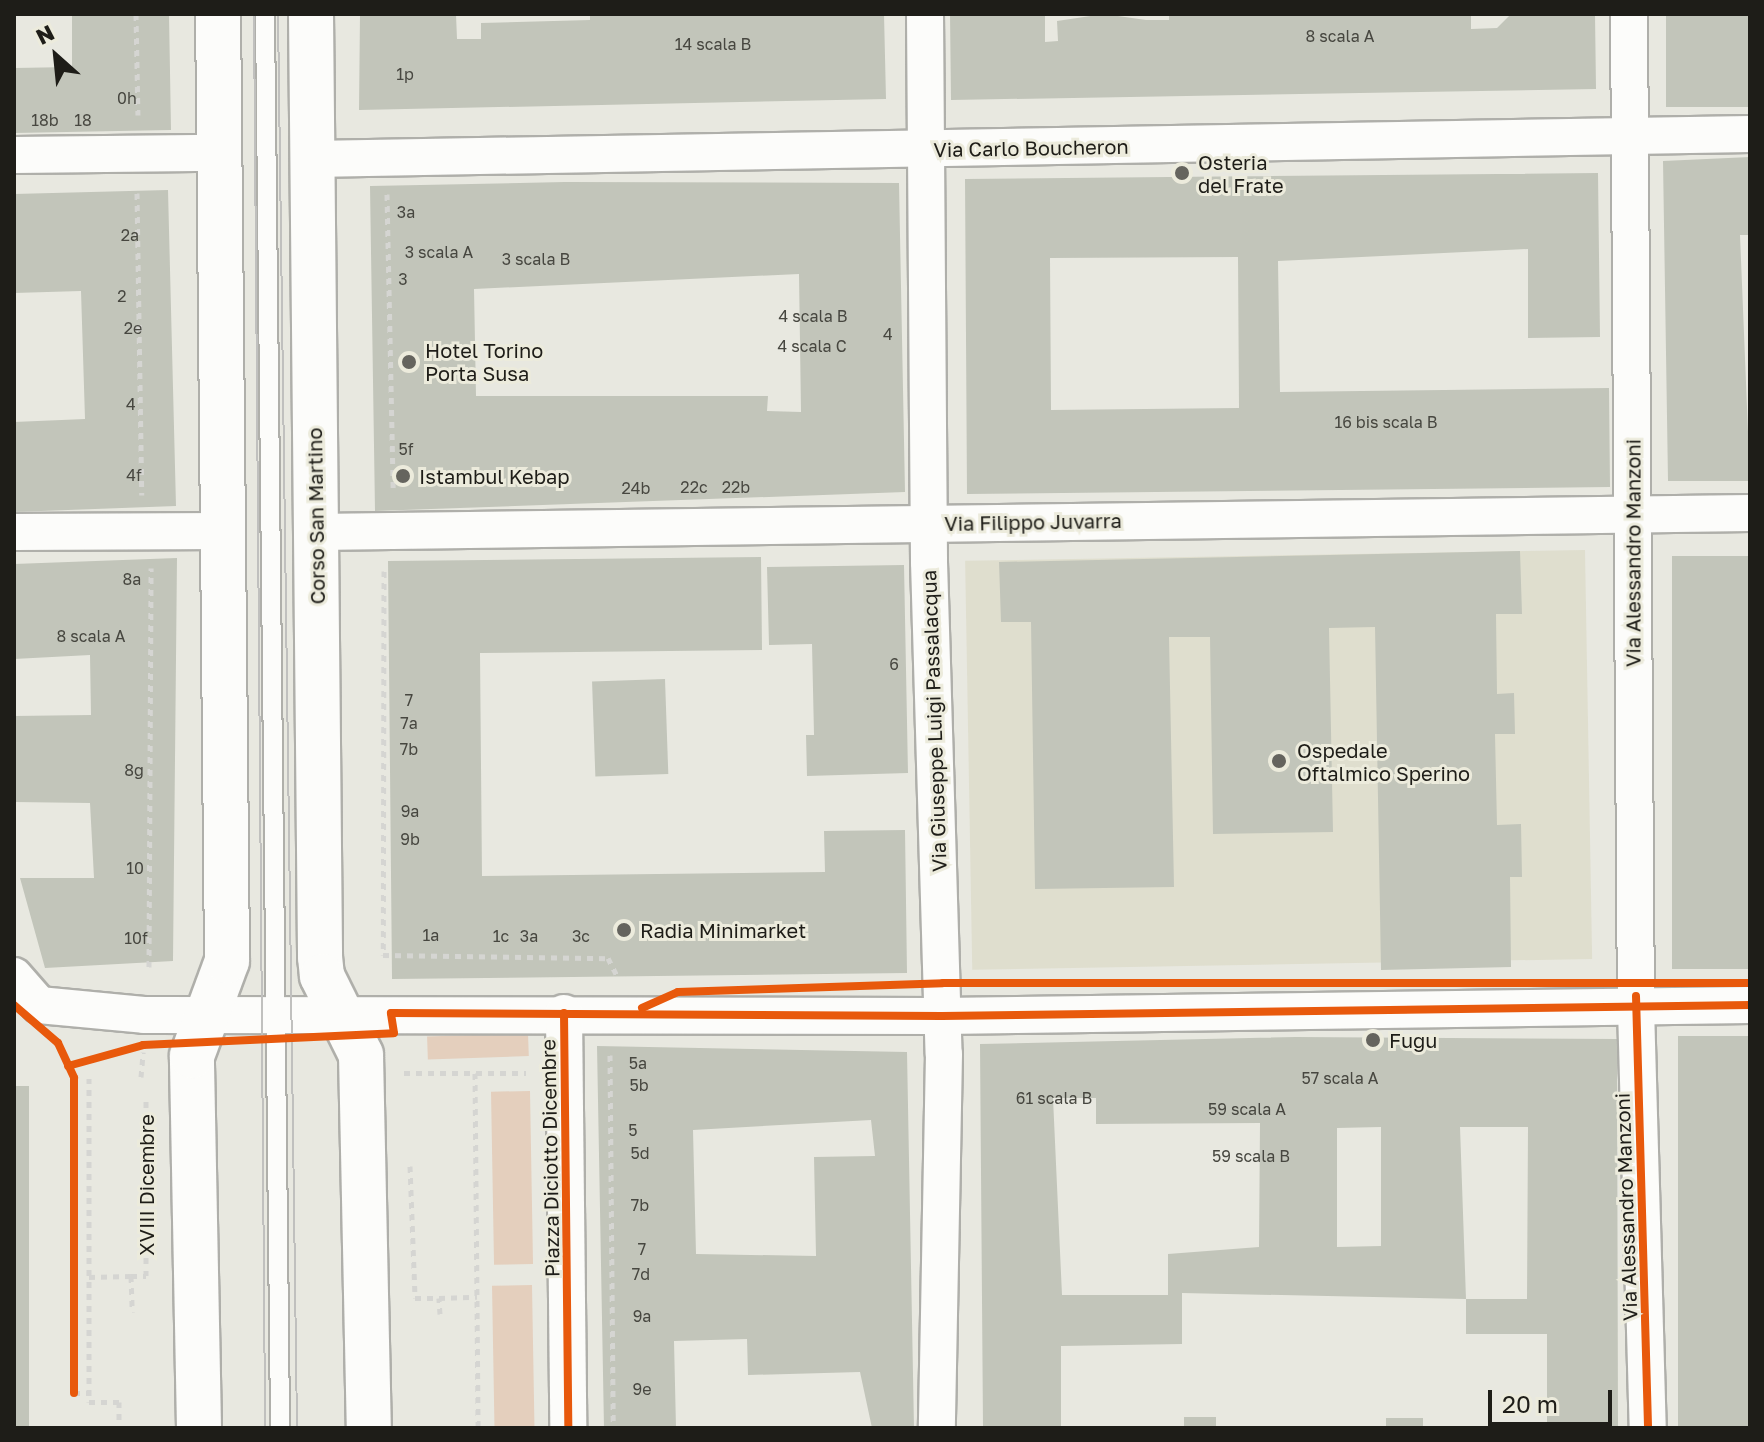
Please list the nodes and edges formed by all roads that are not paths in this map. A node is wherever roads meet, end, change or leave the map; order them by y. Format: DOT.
graph roads {
  1 [pos="218,14"];
  2 [pos="265,14"];
  3 [pos="311,14"];
  4 [pos="925,14"];
  5 [pos="1629,14"];
  6 [pos="1750,134"];
  7 [pos="1630,136"];
  8 [pos="927,149"];
  9 [pos="219,153"];
  10 [pos="14,155"];
  11 [pos="312,159"];
  12 [pos="1633,512"];
  13 [pos="1750,513"];
  14 [pos="929,523"];
  15 [pos="223,531"];
  16 [pos="14,532"];
  17 [pos="316,532"];
  18 [pos="14,976"];
  19 [pos="1636,996"];
  20 [pos="1750,1005"];
  21 [pos="273,1013"];
  22 [pos="340,1013"];
  23 [pos="564,1013"];
  24 [pos="942,1016"];
  25 [pos="205,1028"];
  26 [pos="279,1407"];
  27 [pos="199,1428"];
  28 [pos="271,1428"];
  29 [pos="280,1428"];
  30 [pos="291,1428"];
  31 [pos="369,1428"];
  32 [pos="568,1428"];
  33 [pos="937,1428"];
  34 [pos="1648,1428"];
  1 -- 9 [label="main road"];
  2 -- 21 [label="lane"];
  3 -- 11 [label="main road, Corso San Martino"];
  4 -- 8 [label="street, Via Giuseppe Luigi Passalacqua"];
  5 -- 7 [label="street, Via Alessandro Manzoni"];
  6 -- 7 [label="street, Via Carlo Boucheron"];
  7 -- 8 [label="street, Via Carlo Boucheron"];
  7 -- 12 [label="street, Via Alessandro Manzoni"];
  8 -- 11 [label="street, Via Carlo Boucheron"];
  8 -- 14 [label="street, Via Giuseppe Luigi Passalacqua"];
  9 -- 10 [label="street"];
  9 -- 15 [label="main road"];
  11 -- 17 [label="main road, Corso San Martino"];
  12 -- 13 [label="street, Via Filippo Juvarra"];
  12 -- 14 [label="street, Via Filippo Juvarra"];
  12 -- 19 [label="street, Via Alessandro Manzoni"];
  14 -- 17 [label="street, Via Filippo Juvarra"];
  14 -- 24 [label="street, Via Giuseppe Luigi Passalacqua"];
  15 -- 16 [label="street"];
  15 -- 25 [label="main road"];
  17 -- 22 [label="main road, Corso San Martino"];
  18 -- 25 [label="street, Piazza Diciotto Dicembre"];
  19 -- 20 [label="street"];
  19 -- 24 [label="street"];
  19 -- 34 [label="street, Via Alessandro Manzoni"];
  21 -- 22 [label="street, Piazza Diciotto Dicembre"];
  21 -- 25 [label="street, Piazza Diciotto Dicembre"];
  21 -- 26 [label="lane"];
  22 -- 23 [label="street, Piazza Diciotto Dicembre"];
  22 -- 31 [label="main road"];
  23 -- 24 [label="street"];
  23 -- 32 [label="street, Piazza Diciotto Dicembre"];
  24 -- 33 [label="street, Via Giuseppe Luigi Passalacqua"];
  25 -- 27 [label="main road"];
  26 -- 28 [label="lane"];
  26 -- 29 [label="lane"];
  26 -- 30 [label="lane"];
}
